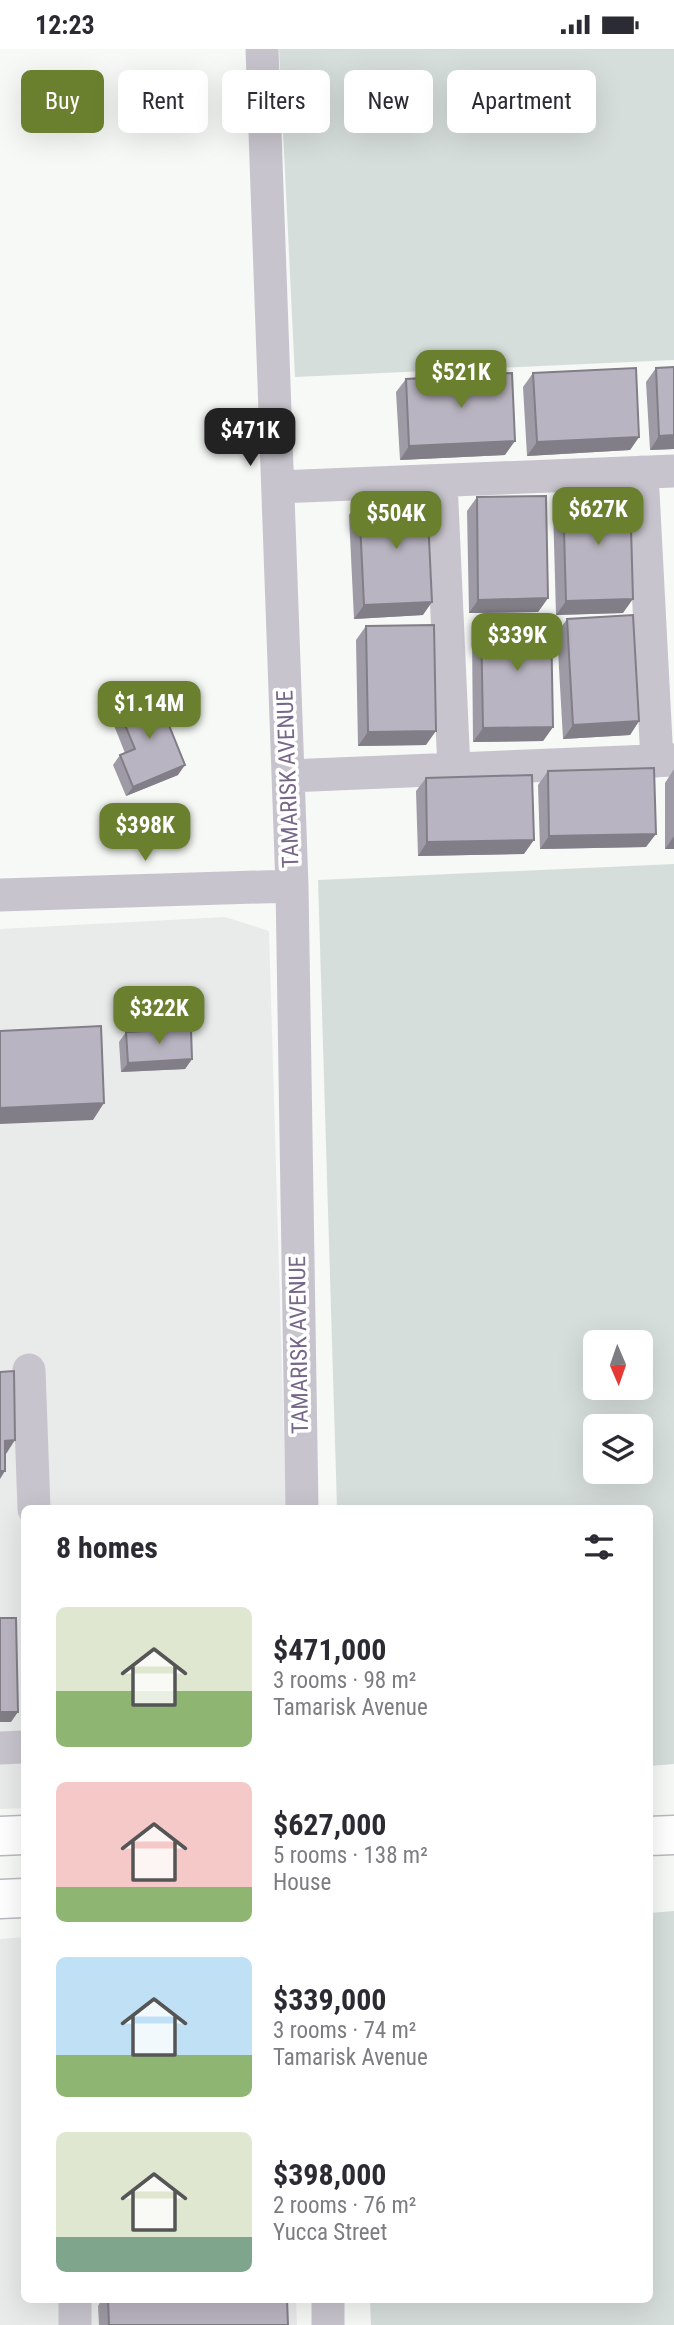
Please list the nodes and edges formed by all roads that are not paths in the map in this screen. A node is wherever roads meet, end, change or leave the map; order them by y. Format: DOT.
graph roads {
  1 [pos="262,49"];
  2 [pos="658,471"];
  3 [pos="441,481"];
  4 [pos="278,488"];
  5 [pos="665,760"];
  6 [pos="454,769"];
  7 [pos="288,776"];
  8 [pos="292,886"];
  9 [pos="0,895"];
  10 [pos="29,1370"];
  11 [pos="34,1505"];
  12 [pos="302,1505"];
  13 [pos="21,1747"];
  14 [pos="0,1748"];
  15 [pos="21,1835"];
  16 [pos="674,1835"];
  17 [pos="0,1836"];
  18 [pos="653,1836"];
  19 [pos="21,1898"];
  20 [pos="0,1899"];
  21 [pos="75,2303"];
  22 [pos="328,2303"];
  23 [pos="75,2325"];
  24 [pos="328,2325"];
  1 -- 4 [label="street, TAMARISK AVENUE"];
  2 -- 3 [label="street"];
  2 -- 5 [label="street"];
  3 -- 4 [label="street"];
  3 -- 6 [label="street"];
  4 -- 7 [label="street, TAMARISK AVENUE"];
  5 -- 6 [label="street"];
  6 -- 7 [label="street"];
  7 -- 8 [label="street, TAMARISK AVENUE"];
  8 -- 9 [label="street"];
  8 -- 12 [label="street, TAMARISK AVENUE"];
  10 -- 11 [label="street"];
  13 -- 14 [label="street"];
  15 -- 17 [label="main road"];
  16 -- 18 [label="main road"];
  19 -- 20 [label="main road"];
  21 -- 23 [label="street"];
  22 -- 24 [label="street"];
}
